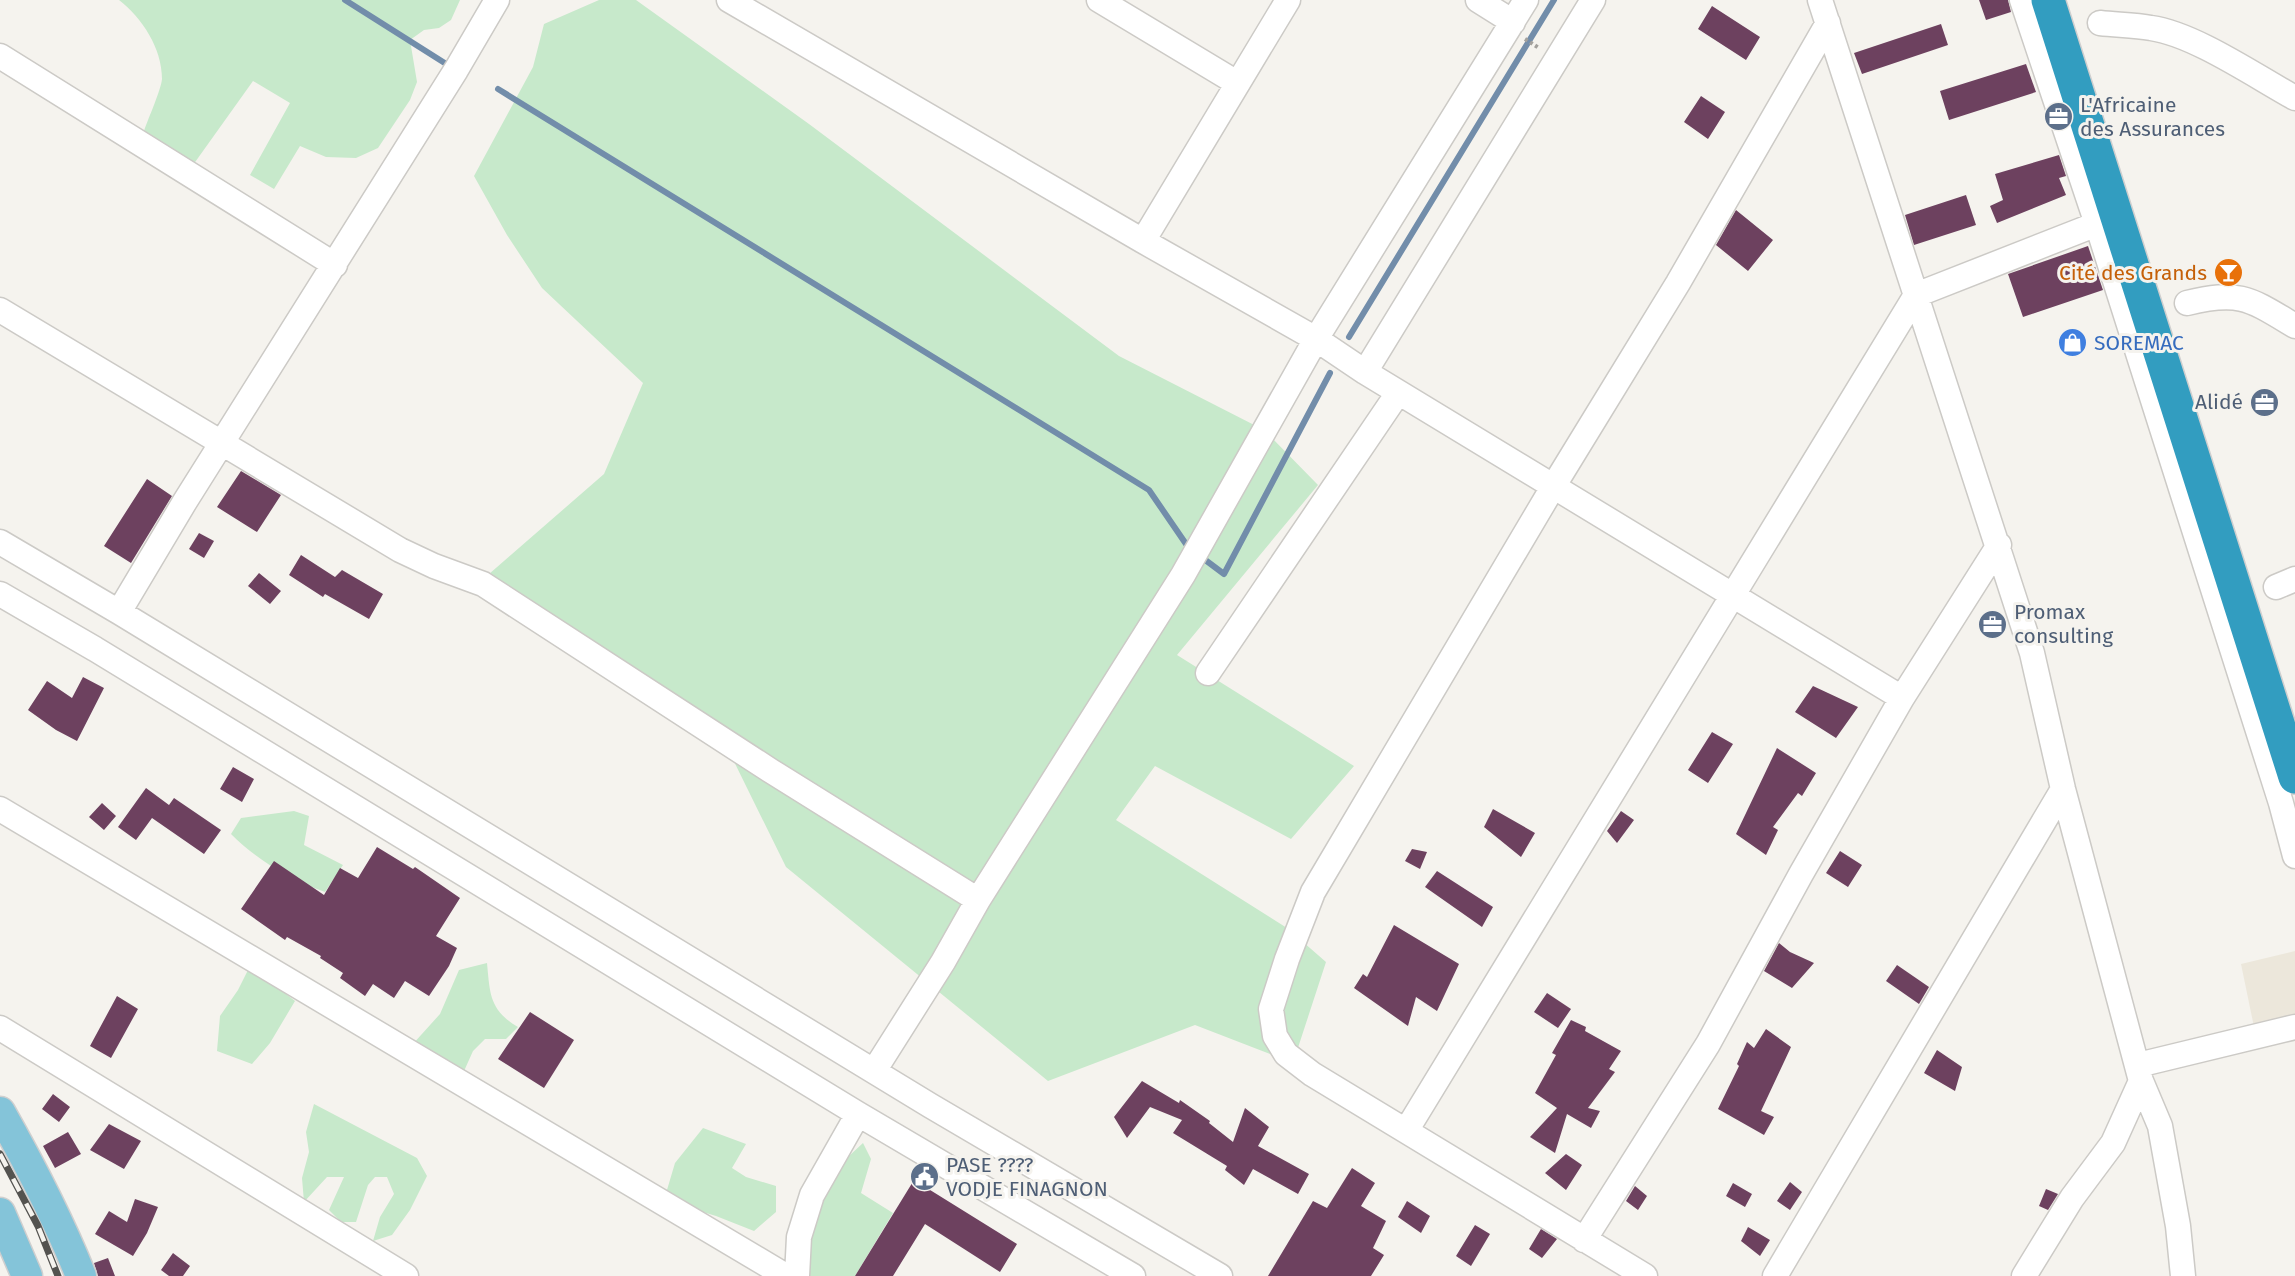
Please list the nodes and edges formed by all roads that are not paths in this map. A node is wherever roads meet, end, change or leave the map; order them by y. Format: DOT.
graph roads {
  1 [pos="497,0"];
  2 [pos="729,0"];
  3 [pos="1100,0"];
  4 [pos="1288,0"];
  5 [pos="1478,0"];
  6 [pos="1526,0"];
  7 [pos="1593,0"];
  8 [pos="1820,0"];
  9 [pos="2022,0"];
  10 [pos="2048,0"];
  11 [pos="1828,23"];
  12 [pos="2100,23"];
  13 [pos="1517,29"];
  14 [pos="0,56"];
  15 [pos="1237,83"];
  16 [pos="2295,98"];
  17 [pos="2097,224"];
  18 [pos="1143,241"];
  19 [pos="335,265"];
  20 [pos="1916,295"];
  21 [pos="2187,303"];
  22 [pos="0,310"];
  23 [pos="2295,326"];
  24 [pos="1316,339"];
  25 [pos="1365,372"];
  26 [pos="1398,393"];
  27 [pos="223,444"];
  28 [pos="1553,487"];
  29 [pos="0,542"];
  30 [pos="1998,545"];
  31 [pos="0,594"];
  32 [pos="1731,596"];
  33 [pos="119,612"];
  34 [pos="1208,673"];
  35 [pos="1902,698"];
  36 [pos="2295,777"];
  37 [pos="2063,789"];
  38 [pos="0,809"];
  39 [pos="2295,855"];
  40 [pos="978,900"];
  41 [pos="2295,1027"];
  42 [pos="0,1028"];
  43 [pos="874,1071"];
  44 [pos="2140,1073"];
  45 [pos="0,1112"];
  46 [pos="858,1114"];
  47 [pos="1407,1131"];
  48 [pos="0,1213"];
  49 [pos="1584,1240"];
  50 [pos="16,1263"];
  51 [pos="81,1276"];
  52 [pos="406,1276"];
  53 [pos="786,1276"];
  54 [pos="797,1276"];
  55 [pos="1133,1276"];
  56 [pos="1220,1276"];
  57 [pos="1645,1276"];
  58 [pos="1775,1276"];
  59 [pos="2024,1276"];
  60 [pos="2183,1276"];
  1 -- 19 [label="street"];
  2 -- 18 [label="street"];
  3 -- 15 [label="street"];
  4 -- 15 [label="street"];
  5 -- 13 [label="street"];
  6 -- 13 [label="street"];
  7 -- 25 [label="street"];
  8 -- 11 [label="street"];
  9 -- 17 [label="street"];
  10 -- 36 [label="highway"];
  11 -- 20 [label="street"];
  11 -- 28 [label="street"];
  12 -- 16 [label="street"];
  13 -- 24 [label="street"];
  14 -- 19 [label="street"];
  15 -- 18 [label="street"];
  17 -- 20 [label="street"];
  17 -- 39 [label="street"];
  18 -- 24 [label="street"];
  19 -- 27 [label="street"];
  20 -- 30 [label="street"];
  20 -- 32 [label="street"];
  21 -- 23 [label="street"];
  22 -- 27 [label="street"];
  24 -- 25 [label="street"];
  24 -- 40 [label="street"];
  25 -- 26 [label="street"];
  26 -- 28 [label="street"];
  26 -- 34 [label="street"];
  27 -- 33 [label="street"];
  27 -- 40 [label="street"];
  28 -- 32 [label="street"];
  28 -- 47 [label="street"];
  29 -- 33 [label="street"];
  30 -- 35 [label="street"];
  30 -- 37 [label="street"];
  31 -- 46 [label="street"];
  32 -- 35 [label="street"];
  32 -- 47 [label="street"];
  33 -- 43 [label="street"];
  35 -- 49 [label="street"];
  37 -- 44 [label="street"];
  37 -- 58 [label="street"];
  38 -- 53 [label="street"];
  40 -- 43 [label="street"];
  41 -- 44 [label="street"];
  42 -- 52 [label="street"];
  43 -- 56 [label="street"];
  44 -- 59 [label="street"];
  44 -- 60 [label="street"];
  45 -- 51 [label="main road"];
  46 -- 54 [label="street"];
  46 -- 55 [label="street"];
  47 -- 49 [label="street"];
  48 -- 50 [label="main road"];
  49 -- 57 [label="street"];
}
